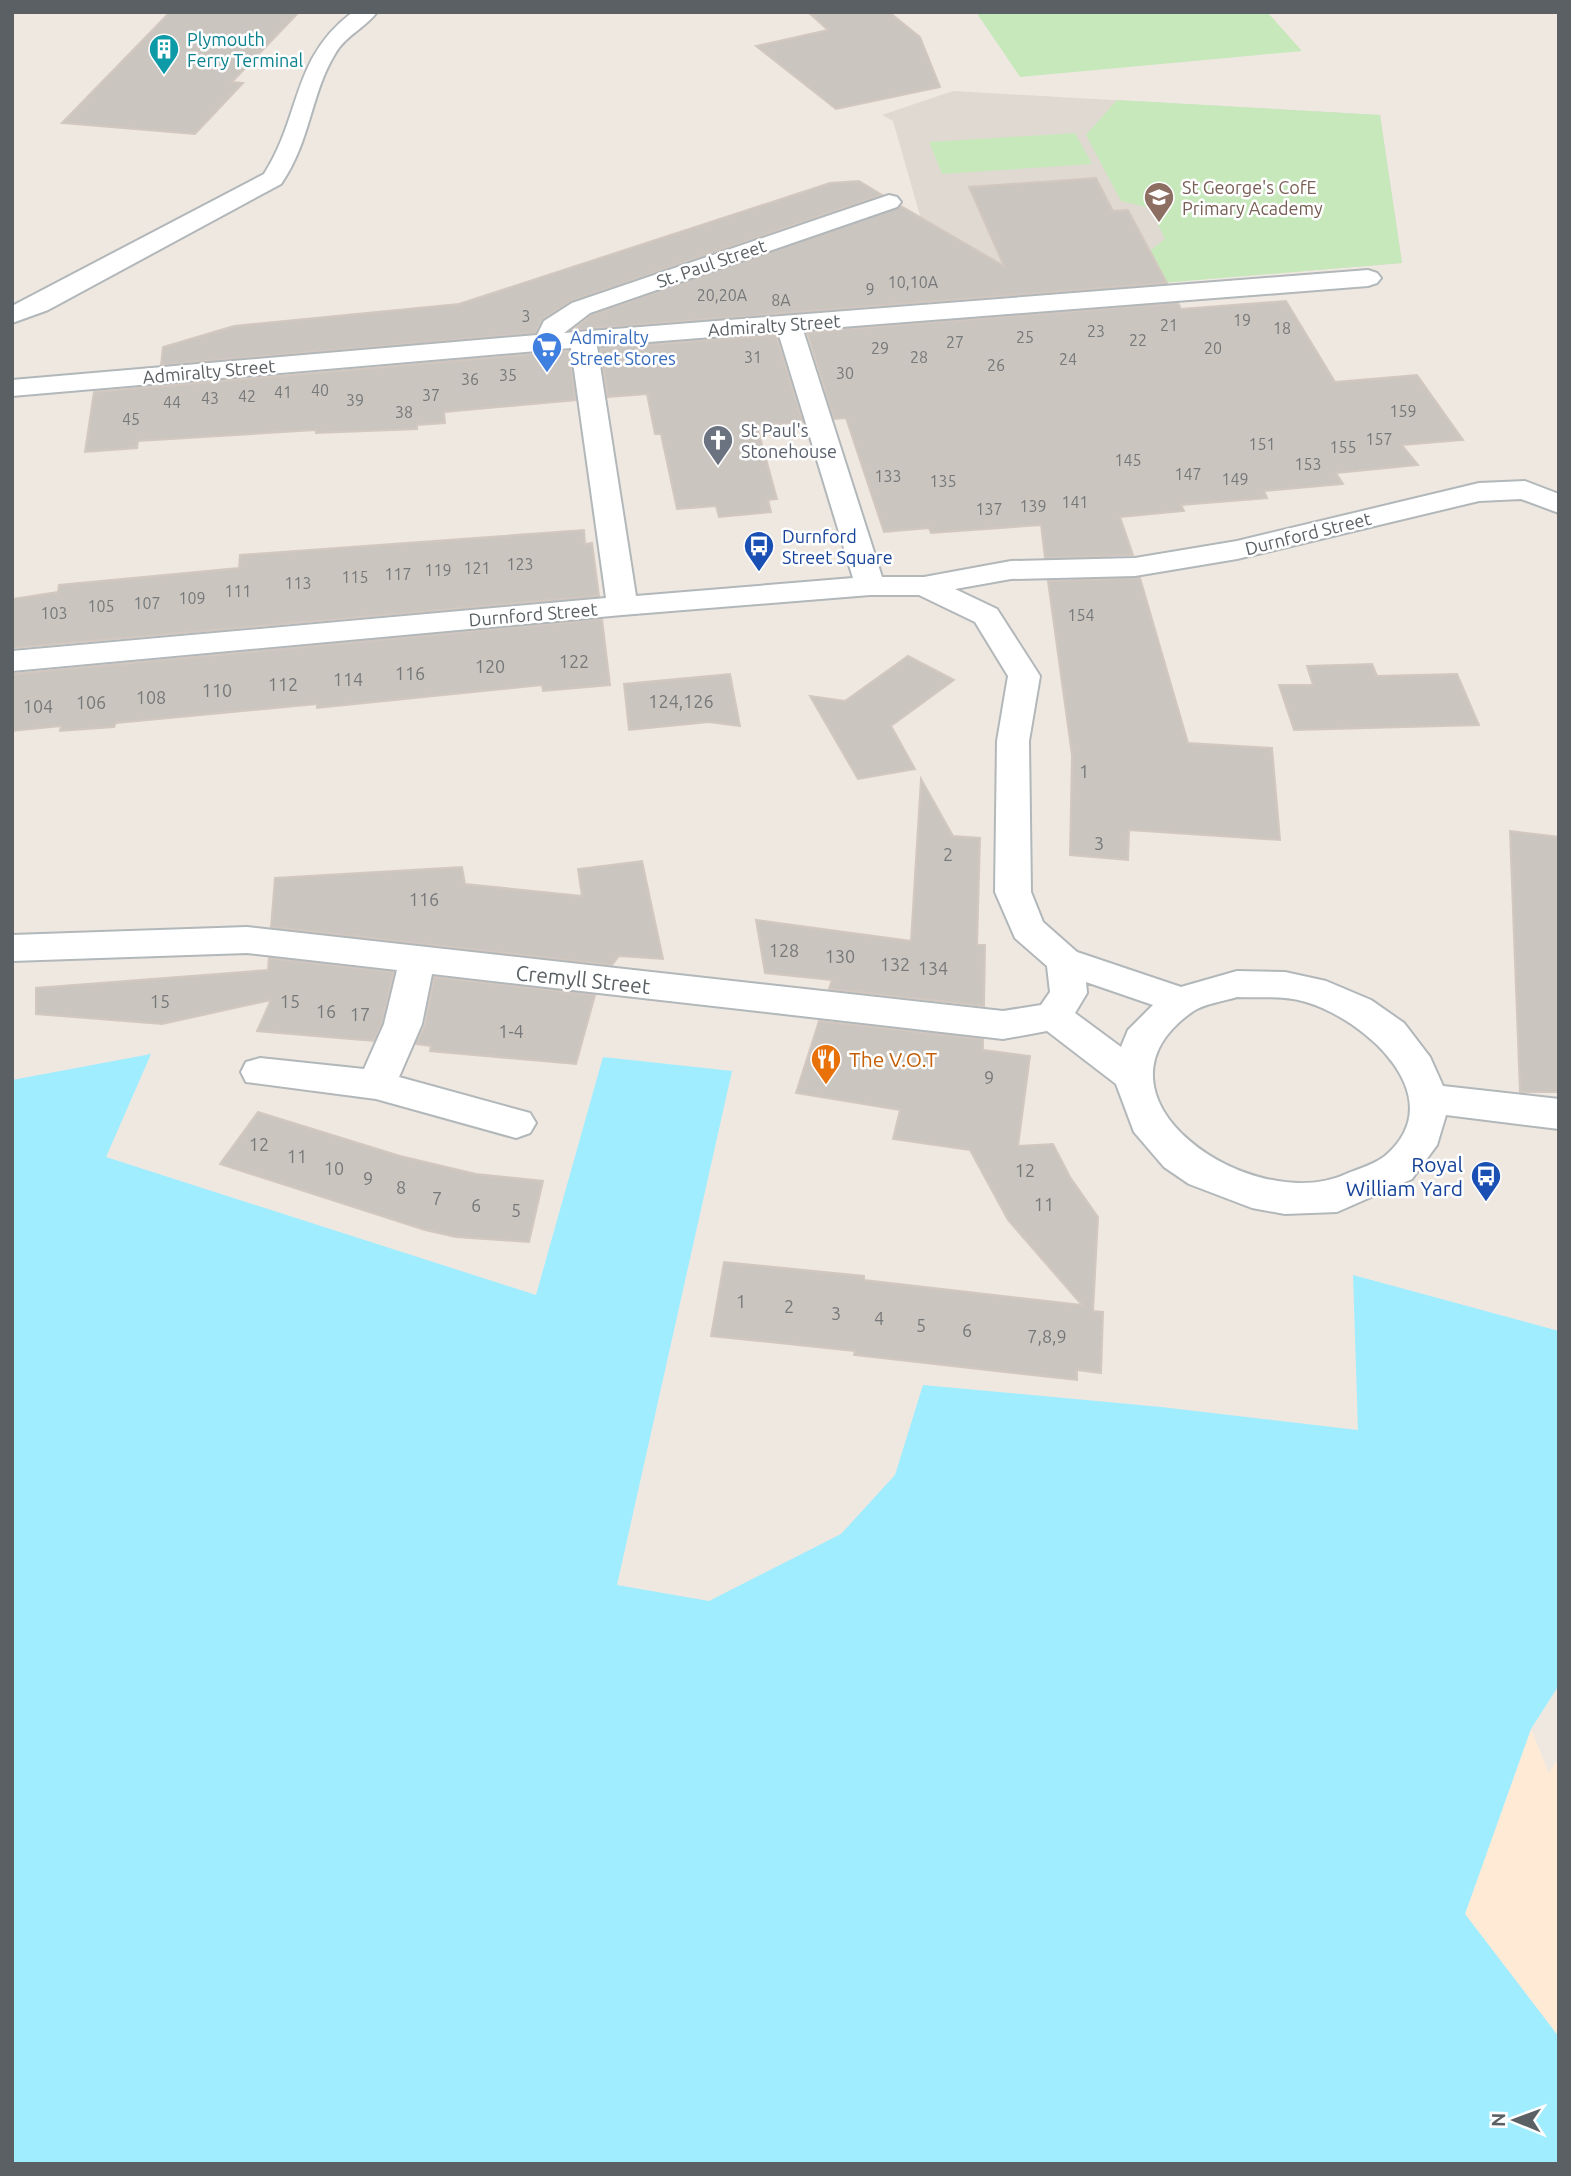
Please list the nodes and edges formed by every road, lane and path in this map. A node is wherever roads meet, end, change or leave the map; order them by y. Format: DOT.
graph roads {
  1 [pos="367,12"];
  2 [pos="889,202"];
  3 [pos="1368,278"];
  4 [pos="12,315"];
  5 [pos="788,323"];
  6 [pos="583,340"];
  7 [pos="548,342"];
  8 [pos="12,388"];
  9 [pos="1559,504"];
  10 [pos="1053,571"];
  11 [pos="870,586"];
  12 [pos="925,586"];
  13 [pos="622,606"];
  14 [pos="986,616"];
  15 [pos="12,661"];
  16 [pos="12,948"];
  17 [pos="416,960"];
  18 [pos="1063,961"];
  19 [pos="1181,1001"];
  20 [pos="1054,1016"];
  21 [pos="260,1072"];
  22 [pos="1133,1076"];
  23 [pos="376,1085"];
  24 [pos="1429,1099"];
  25 [pos="1559,1114"];
  26 [pos="516,1123"];
  1 -- 4 [label="street"];
  2 -- 7 [label="street, St. Paul Street"];
  3 -- 5 [label="street, Admiralty Street"];
  5 -- 6 [label="street, Admiralty Street"];
  5 -- 11 [label="street"];
  6 -- 7 [label="street, Admiralty Street"];
  6 -- 13 [label="street"];
  7 -- 8 [label="street, Admiralty Street"];
  9 -- 10 [label="street, Durnford Street"];
  10 -- 12 [label="street, Durnford Street"];
  10 -- 14 [label="street, Durnford Street"];
  11 -- 12 [label="street, Durnford Street"];
  11 -- 13 [label="street, Durnford Street"];
  12 -- 14 [label="street"];
  13 -- 15 [label="street, Durnford Street"];
  14 -- 18 [label="street"];
  16 -- 17 [label="street, Cremyll Street"];
  17 -- 20 [label="street, Cremyll Street"];
  17 -- 23 [label="street"];
  18 -- 19 [label="street"];
  18 -- 20 [label="street"];
  19 -- 22 [label="street"];
  19 -- 24 [label="street"];
  20 -- 22 [label="street"];
  21 -- 23 [label="street"];
  22 -- 24 [label="street"];
  23 -- 26 [label="street"];
  24 -- 25 [label="street"];
}
